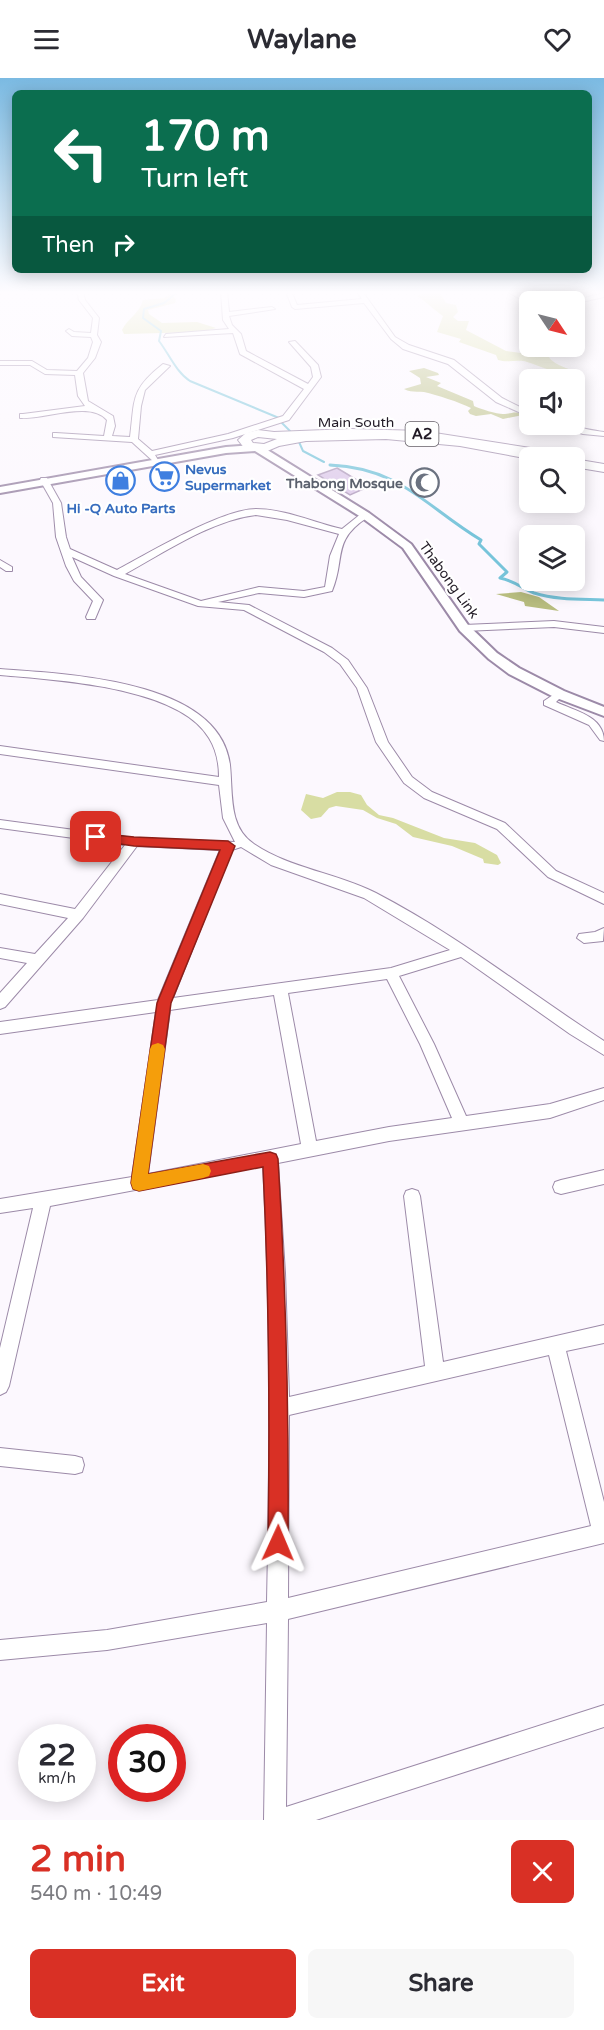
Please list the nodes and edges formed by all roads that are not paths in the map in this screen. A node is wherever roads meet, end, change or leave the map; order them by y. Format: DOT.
graph roads {
  1 [pos="46,372"];
  2 [pos="159,372"];
  3 [pos="280,372"];
  4 [pos="316,372"];
  5 [pos="464,372"];
  6 [pos="79,373"];
  7 [pos="309,388"];
  8 [pos="92,408"];
  9 [pos="519,410"];
  10 [pos="23,416"];
  11 [pos="585,432"];
  12 [pos="604,434"];
  13 [pos="56,435"];
  14 [pos="108,436"];
  15 [pos="134,440"];
  16 [pos="252,445"];
  17 [pos="273,445"];
  18 [pos="190,449"];
  19 [pos="519,450"];
  20 [pos="519,453"];
  21 [pos="152,457"];
  22 [pos="585,463"];
  23 [pos="604,466"];
  24 [pos="45,482"];
  25 [pos="0,488"];
  26 [pos="365,515"];
  27 [pos="342,532"];
  28 [pos="66,551"];
  29 [pos="0,563"];
  30 [pos="0,570"];
  31 [pos="117,574"];
  32 [pos="201,604"];
  33 [pos="91,617"];
  34 [pos="464,628"];
  35 [pos="604,630"];
  36 [pos="0,672"];
  37 [pos="559,694"];
  38 [pos="604,712"];
  39 [pos="604,737"];
  40 [pos="0,750"];
  41 [pos="225,782"];
  42 [pos="0,824"];
  43 [pos="134,842"];
  44 [pos="228,846"];
  45 [pos="246,846"];
  46 [pos="0,899"];
  47 [pos="604,900"];
  48 [pos="78,915"];
  49 [pos="604,933"];
  50 [pos="584,938"];
  51 [pos="461,952"];
  52 [pos="0,953"];
  53 [pos="38,960"];
  54 [pos="391,973"];
  55 [pos="280,987"];
  56 [pos="0,1003"];
  57 [pos="164,1003"];
  58 [pos="0,1028"];
  59 [pos="604,1049"];
  60 [pos="604,1094"];
  61 [pos="462,1124"];
  62 [pos="310,1150"];
  63 [pos="270,1159"];
  64 [pos="604,1177"];
  65 [pos="139,1183"];
  66 [pos="561,1186"];
  67 [pos="412,1196"];
  68 [pos="43,1200"];
  69 [pos="0,1206"];
  70 [pos="604,1334"];
  71 [pos="556,1346"];
  72 [pos="435,1373"];
  73 [pos="0,1386"];
  74 [pos="280,1408"];
  75 [pos="0,1457"];
  76 [pos="75,1465"];
  77 [pos="603,1533"];
  78 [pos="277,1611"];
  79 [pos="0,1650"];
  80 [pos="604,1716"];
  81 [pos="275,1820"];
  82 [pos="281,1820"];
  1 -- 6 [label="street"];
  2 -- 15 [label="street"];
  3 -- 7 [label="street"];
  4 -- 7 [label="street"];
  5 -- 9 [label="street"];
  6 -- 8 [label="street"];
  7 -- 18 [label="street"];
  8 -- 10 [label="street"];
  8 -- 14 [label="street"];
  11 -- 12 [label="street"];
  13 -- 14 [label="street"];
  14 -- 15 [label="street"];
  15 -- 21 [label="street"];
  16 -- 17 [label="highway, Main South / A2"];
  16 -- 18 [label="main road, Main South / A2"];
  16 -- 24 [label="main road, Main South / A2"];
  17 -- 19 [label="highway, Main South / A2"];
  17 -- 20 [label="highway, Main South / A2"];
  17 -- 26 [label="main road, Thabong Link"];
  18 -- 21 [label="main road, Main South / A2"];
  21 -- 24 [label="main road, Main South / A2"];
  22 -- 23 [label="highway"];
  24 -- 25 [label="main road, Main South / A2"];
  24 -- 28 [label="street"];
  26 -- 27 [label="street"];
  26 -- 34 [label="main road, Thabong Link"];
  27 -- 31 [label="street"];
  27 -- 32 [label="street"];
  28 -- 31 [label="street"];
  28 -- 33 [label="street"];
  29 -- 30 [label="street"];
  31 -- 32 [label="street"];
  32 -- 47 [label="street"];
  34 -- 35 [label="street"];
  34 -- 37 [label="main road, Thabong Link"];
  36 -- 41 [label="street"];
  37 -- 38 [label="main road, Thabong Link"];
  37 -- 39 [label="street"];
  40 -- 41 [label="street"];
  41 -- 45 [label="street"];
  42 -- 43 [label="street"];
  43 -- 44 [label="street"];
  43 -- 48 [label="street"];
  44 -- 45 [label="street"];
  44 -- 57 [label="street"];
  45 -- 51 [label="street"];
  46 -- 48 [label="street"];
  48 -- 53 [label="street"];
  49 -- 50 [label="street"];
  51 -- 54 [label="street"];
  51 -- 59 [label="street"];
  52 -- 53 [label="street"];
  53 -- 56 [label="street"];
  54 -- 55 [label="street"];
  54 -- 61 [label="street"];
  55 -- 57 [label="street"];
  55 -- 62 [label="street"];
  57 -- 58 [label="street"];
  57 -- 65 [label="street"];
  60 -- 61 [label="street"];
  61 -- 62 [label="street"];
  62 -- 63 [label="street"];
  63 -- 65 [label="street"];
  63 -- 74 [label="street"];
  64 -- 66 [label="street"];
  65 -- 68 [label="street"];
  67 -- 72 [label="street"];
  68 -- 69 [label="street"];
  68 -- 73 [label="street"];
  70 -- 71 [label="street"];
  71 -- 72 [label="street"];
  71 -- 77 [label="street"];
  72 -- 74 [label="street"];
  74 -- 78 [label="street"];
  75 -- 76 [label="street"];
  77 -- 78 [label="street"];
  78 -- 79 [label="street"];
  78 -- 81 [label="street"];
  80 -- 82 [label="street"];
}
